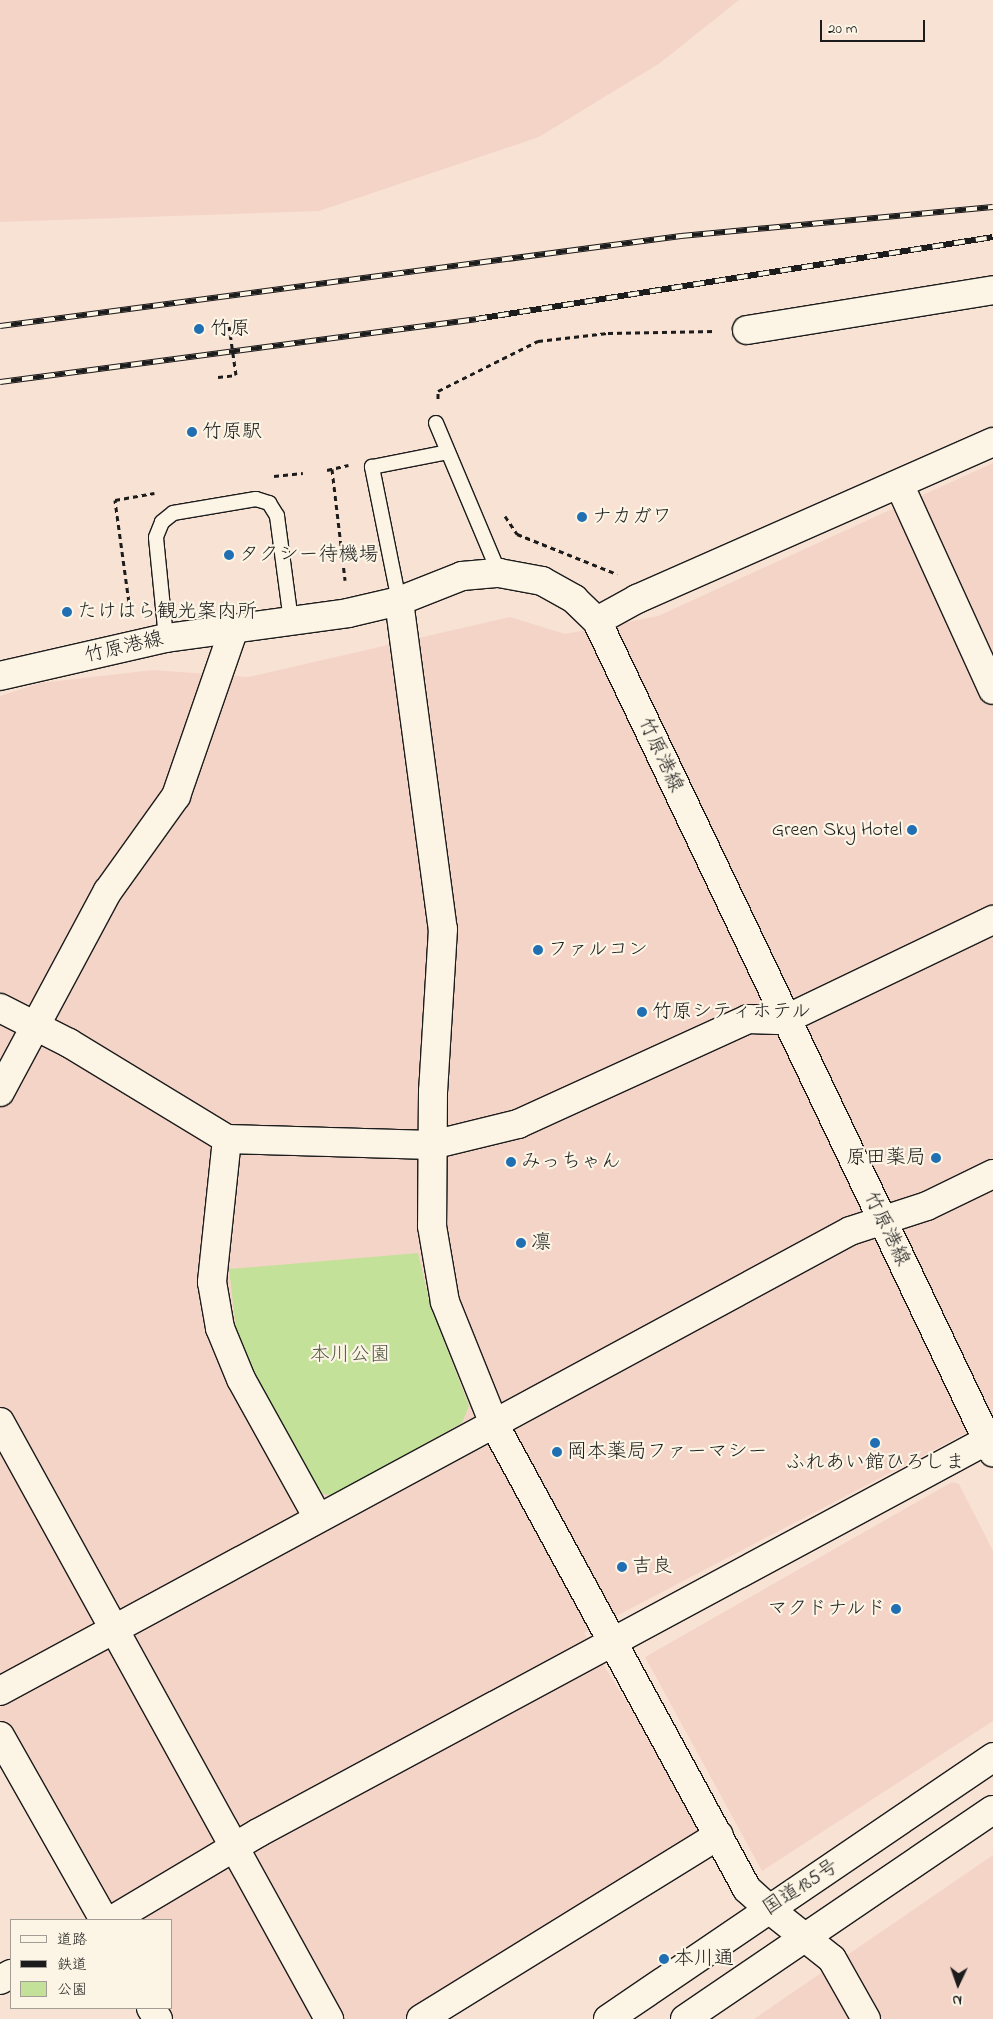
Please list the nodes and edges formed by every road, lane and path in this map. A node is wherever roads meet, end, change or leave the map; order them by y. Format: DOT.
graph roads {
  1 [pos="993,290"];
  2 [pos="229,326"];
  3 [pos="747,330"];
  4 [pos="218,377"];
  5 [pos="436,423"];
  6 [pos="993,442"];
  7 [pos="448,452"];
  8 [pos="332,469"];
  9 [pos="900,486"];
  10 [pos="499,573"];
  11 [pos="345,580"];
  12 [pos="399,601"];
  13 [pos="291,621"];
  14 [pos="597,621"];
  15 [pos="233,631"];
  16 [pos="166,638"];
  17 [pos="0,676"];
  18 [pos="993,690"];
  19 [pos="993,920"];
  20 [pos="0,1008"];
  21 [pos="784,1020"];
  22 [pos="37,1028"];
  23 [pos="0,1092"];
  24 [pos="227,1138"];
  25 [pos="432,1145"];
  26 [pos="993,1174"];
  27 [pos="883,1222"];
  28 [pos="0,1422"];
  29 [pos="494,1424"];
  30 [pos="991,1443"];
  31 [pos="318,1518"];
  32 [pos="118,1629"];
  33 [pos="617,1642"];
  34 [pos="0,1692"];
  35 [pos="0,1736"];
  36 [pos="993,1757"];
  37 [pos="993,1810"];
  38 [pos="719,1835"];
  39 [pos="237,1848"];
  40 [pos="769,1909"];
  41 [pos="103,1919"];
  42 [pos="114,1919"];
  43 [pos="804,1938"];
  44 [pos="329,2019"];
  45 [pos="421,2019"];
  46 [pos="608,2019"];
  47 [pos="685,2019"];
  48 [pos="866,2019"];
  1 -- 3 [label="main road"];
  2 -- 4 [label="path, bridge"];
  3 -- 5 [label="path"];
  5 -- 7 [label="lane"];
  6 -- 9 [label="main road"];
  7 -- 10 [label="lane"];
  7 -- 12 [label="lane"];
  8 -- 11 [label="path"];
  9 -- 14 [label="main road"];
  9 -- 18 [label="main road"];
  10 -- 12 [label="main road, 竹原港線"];
  10 -- 14 [label="main road, 竹原港線"];
  12 -- 13 [label="main road, 竹原港線"];
  12 -- 25 [label="main road"];
  13 -- 15 [label="main road, 竹原港線"];
  13 -- 16 [label="lane"];
  14 -- 21 [label="main road, 竹原港線"];
  15 -- 16 [label="main road, 竹原港線"];
  15 -- 22 [label="main road"];
  16 -- 17 [label="main road, 竹原港線"];
  19 -- 21 [label="main road"];
  20 -- 22 [label="main road"];
  21 -- 25 [label="main road"];
  21 -- 27 [label="main road, 竹原港線"];
  22 -- 23 [label="main road"];
  22 -- 24 [label="main road"];
  24 -- 25 [label="main road"];
  24 -- 31 [label="main road"];
  25 -- 29 [label="main road"];
  26 -- 27 [label="main road"];
  27 -- 29 [label="main road"];
  27 -- 30 [label="main road, 竹原港線"];
  28 -- 32 [label="main road"];
  29 -- 31 [label="main road"];
  29 -- 33 [label="main road"];
  30 -- 33 [label="main road"];
  31 -- 32 [label="main road"];
  32 -- 34 [label="main road"];
  32 -- 39 [label="main road"];
  33 -- 38 [label="main road"];
  33 -- 39 [label="main road"];
  35 -- 41 [label="main road"];
  36 -- 40 [label="main road, 国道185号"];
  37 -- 43 [label="main road"];
  38 -- 40 [label="main road"];
  38 -- 45 [label="main road"];
  39 -- 42 [label="main road"];
  39 -- 44 [label="main road"];
  40 -- 43 [label="main road"];
  40 -- 46 [label="main road, 国道185号"];
  43 -- 47 [label="main road"];
  43 -- 48 [label="main road"];
}
